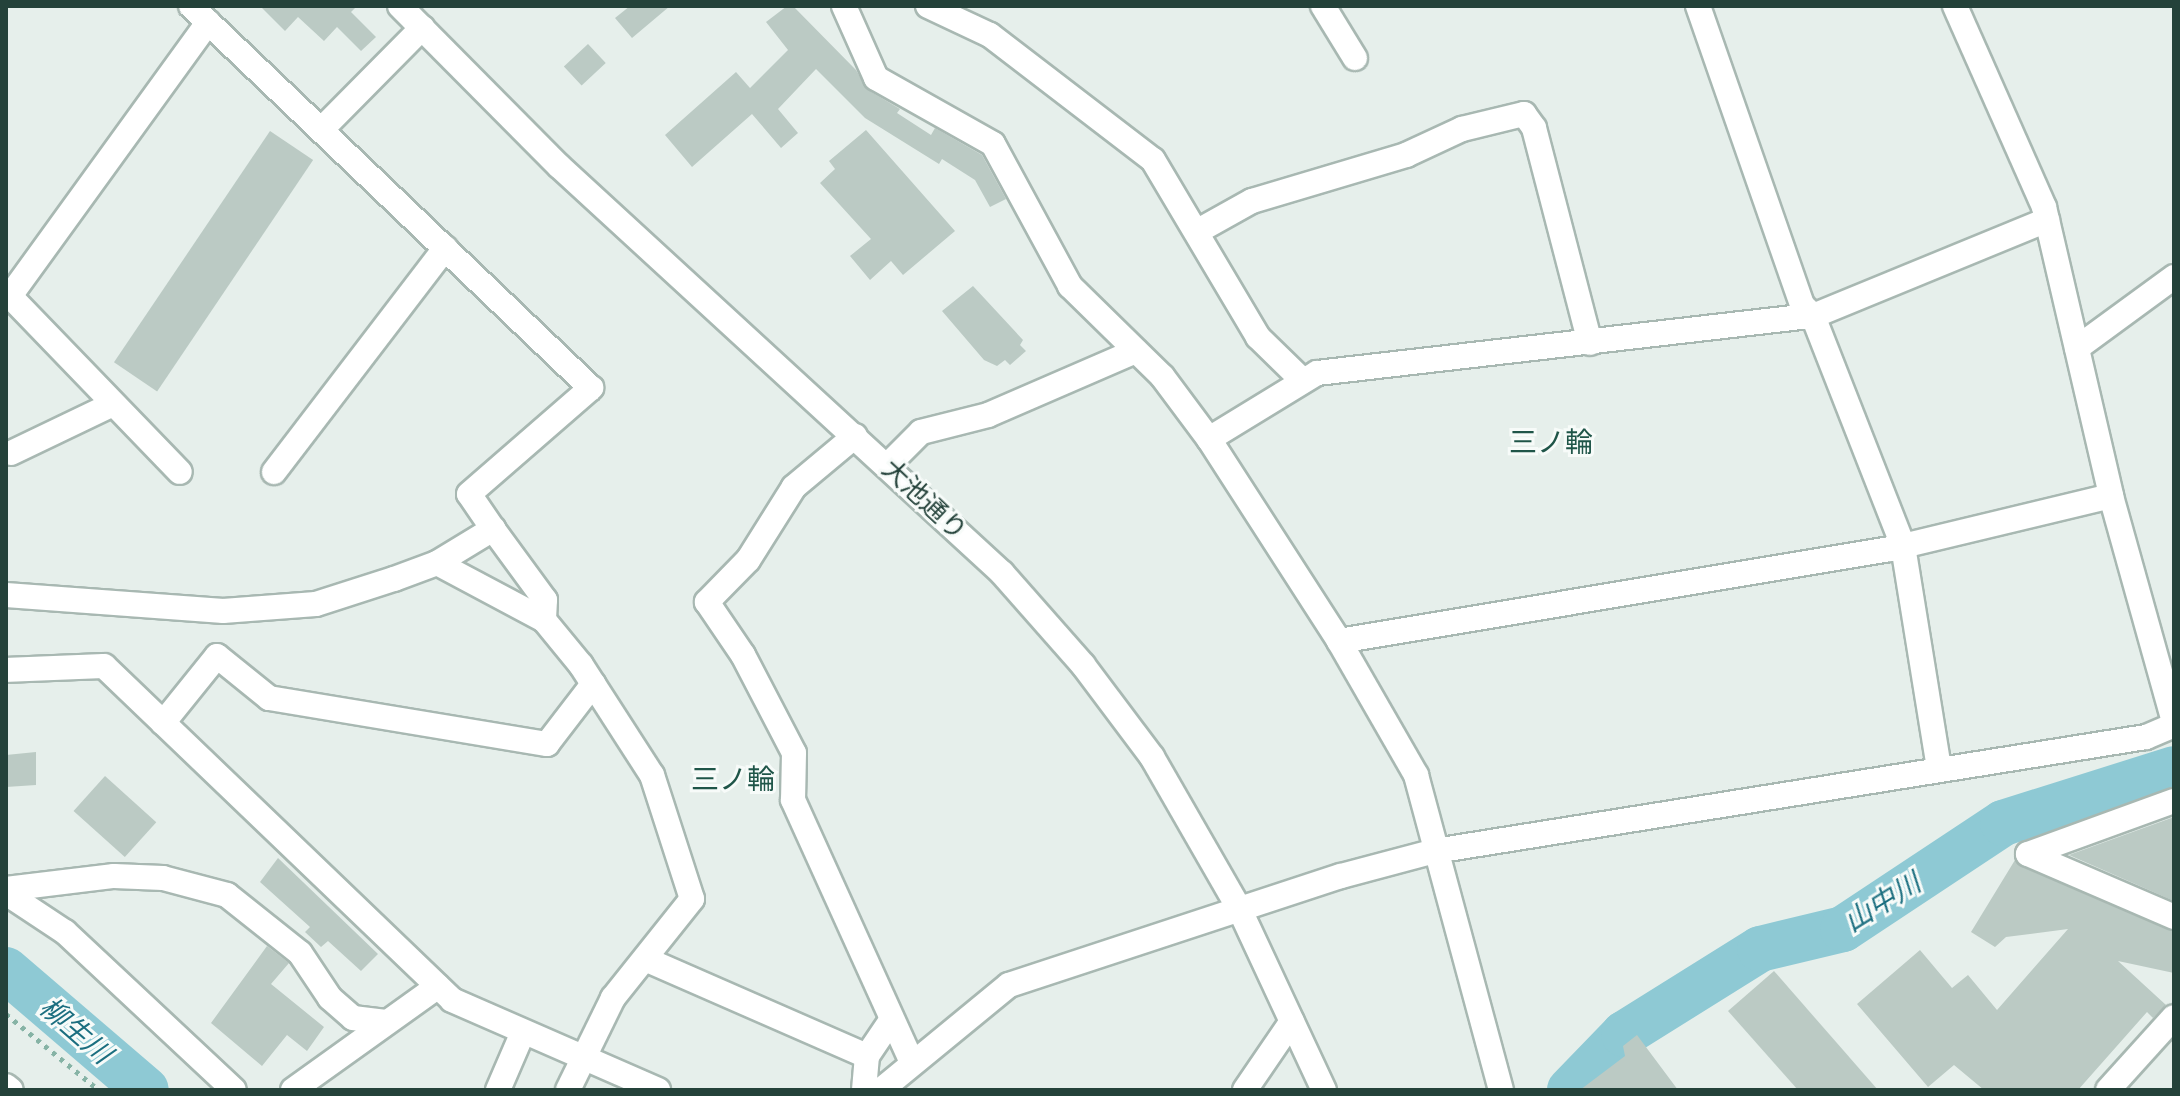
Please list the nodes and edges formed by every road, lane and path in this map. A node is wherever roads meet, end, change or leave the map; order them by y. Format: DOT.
graph roads {
  1 [pos="400,6"];
  2 [pos="844,6"];
  3 [pos="928,6"];
  4 [pos="1323,6"];
  5 [pos="1698,6"];
  6 [pos="1955,6"];
  7 [pos="199,14"];
  8 [pos="422,28"];
  9 [pos="1355,58"];
  10 [pos="321,130"];
  11 [pos="2047,220"];
  12 [pos="1198,231"];
  13 [pos="445,248"];
  14 [pos="2174,277"];
  15 [pos="8,294"];
  16 [pos="1813,316"];
  17 [pos="1590,343"];
  18 [pos="2077,348"];
  19 [pos="1136,351"];
  20 [pos="1301,379"];
  21 [pos="111,405"];
  22 [pos="855,436"];
  23 [pos="1209,439"];
  24 [pos="11,453"];
  25 [pos="887,466"];
  26 [pos="180,472"];
  27 [pos="274,472"];
  28 [pos="2111,496"];
  29 [pos="493,529"];
  30 [pos="1903,546"];
  31 [pos="437,563"];
  32 [pos="6,595"];
  33 [pos="544,620"];
  34 [pos="1339,641"];
  35 [pos="6,670"];
  36 [pos="593,684"];
  37 [pos="163,723"];
  38 [pos="2174,724"];
  39 [pos="1939,768"];
  40 [pos="2174,801"];
  41 [pos="1435,851"];
  42 [pos="6,891"];
  43 [pos="1239,908"];
  44 [pos="2174,917"];
  45 [pos="645,959"];
  46 [pos="438,986"];
  47 [pos="6,1014"];
  48 [pos="2174,1017"];
  49 [pos="1292,1021"];
  50 [pos="386,1022"];
  51 [pos="890,1022"];
  52 [pos="523,1032"];
  53 [pos="867,1056"];
  54 [pos="580,1057"];
  55 [pos="912,1062"];
  56 [pos="6,1086"];
  57 [pos="880,1089"];
  58 [pos="11,1090"];
  59 [pos="99,1090"];
  60 [pos="234,1090"];
  61 [pos="293,1090"];
  62 [pos="498,1090"];
  63 [pos="568,1090"];
  64 [pos="658,1090"];
  65 [pos="1245,1090"];
  66 [pos="1324,1090"];
  67 [pos="1501,1090"];
  68 [pos="2108,1090"];
  1 -- 8 [label="street, 大池通り"];
  2 -- 19 [label="street"];
  3 -- 12 [label="street"];
  4 -- 9 [label="street"];
  5 -- 16 [label="street"];
  6 -- 11 [label="street"];
  7 -- 10 [label="street"];
  7 -- 15 [label="street"];
  8 -- 10 [label="street"];
  8 -- 22 [label="street, 大池通り"];
  10 -- 13 [label="street"];
  11 -- 16 [label="street"];
  11 -- 18 [label="street"];
  12 -- 17 [label="street"];
  12 -- 20 [label="street"];
  13 -- 27 [label="street"];
  13 -- 29 [label="street"];
  14 -- 18 [label="street"];
  15 -- 21 [label="street"];
  16 -- 17 [label="street"];
  16 -- 30 [label="street"];
  17 -- 20 [label="street"];
  18 -- 28 [label="street"];
  19 -- 23 [label="street"];
  19 -- 25 [label="street"];
  20 -- 23 [label="street"];
  21 -- 24 [label="street"];
  21 -- 26 [label="street"];
  22 -- 25 [label="street, 大池通り"];
  22 -- 51 [label="street"];
  23 -- 34 [label="street"];
  25 -- 43 [label="street, 大池通り"];
  28 -- 30 [label="street"];
  28 -- 38 [label="street"];
  29 -- 31 [label="street"];
  29 -- 33 [label="street"];
  30 -- 34 [label="street"];
  30 -- 39 [label="street"];
  31 -- 32 [label="street"];
  31 -- 33 [label="street"];
  33 -- 36 [label="street"];
  34 -- 41 [label="street"];
  35 -- 37 [label="street"];
  36 -- 37 [label="street"];
  36 -- 45 [label="street"];
  37 -- 46 [label="street"];
  38 -- 39 [label="street"];
  39 -- 41 [label="street"];
  40 -- 44 [label="street"];
  41 -- 43 [label="street"];
  41 -- 67 [label="street"];
  42 -- 50 [label="street"];
  42 -- 60 [label="street"];
  43 -- 49 [label="street, 大池通り"];
  43 -- 55 [label="street"];
  45 -- 53 [label="street"];
  45 -- 54 [label="street"];
  46 -- 50 [label="street"];
  46 -- 52 [label="street"];
  47 -- 59 [label="path"];
  48 -- 68 [label="street"];
  49 -- 65 [label="street"];
  49 -- 66 [label="street, 大池通り"];
  50 -- 61 [label="street"];
  51 -- 53 [label="street"];
  51 -- 55 [label="street"];
  52 -- 54 [label="street"];
  52 -- 62 [label="street"];
  53 -- 57 [label="street"];
  54 -- 63 [label="street"];
  54 -- 64 [label="street"];
  55 -- 57 [label="street"];
  56 -- 58 [label="street"];
}
